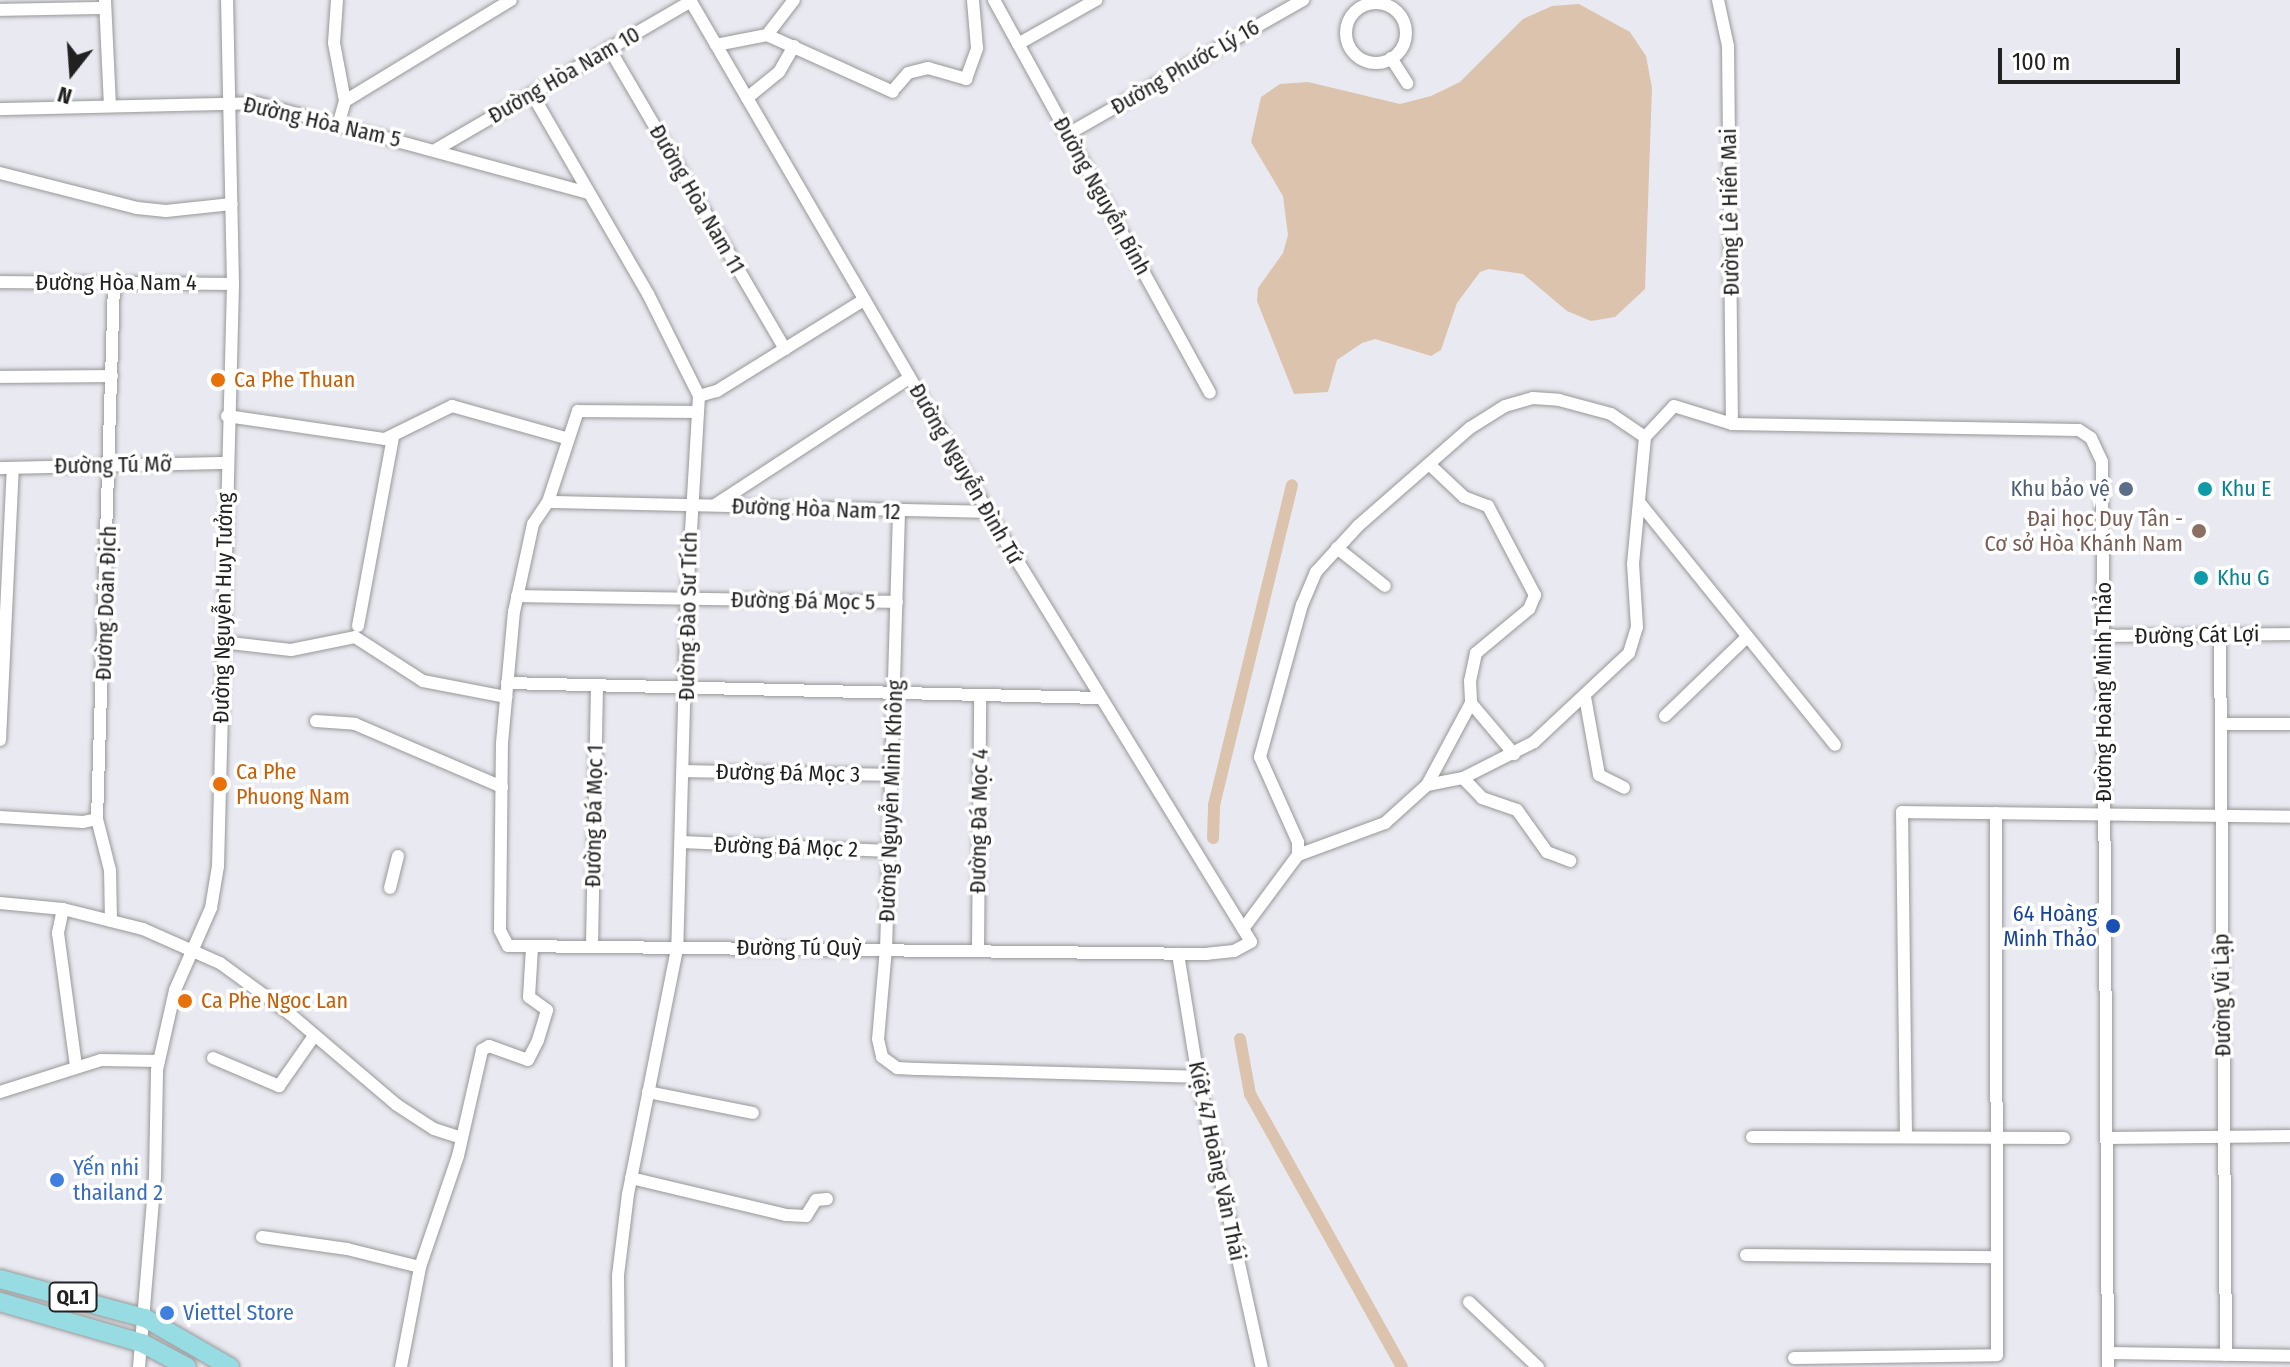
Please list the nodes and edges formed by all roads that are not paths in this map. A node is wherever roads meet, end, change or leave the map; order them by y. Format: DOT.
graph roads {
  1 [pos="227,0"];
  2 [pos="337,0"];
  3 [pos="690,0"];
  4 [pos="794,0"];
  5 [pos="973,0"];
  6 [pos="994,0"];
  7 [pos="1096,0"];
  8 [pos="1303,0"];
  9 [pos="504,1"];
  10 [pos="1721,2"];
  11 [pos="105,4"];
  12 [pos="1357,4"];
  13 [pos="0,10"];
  14 [pos="767,35"];
  15 [pos="1018,44"];
  16 [pos="716,45"];
  17 [pos="794,46"];
  18 [pos="609,48"];
  19 [pos="1391,58"];
  20 [pos="1407,83"];
  21 [pos="532,94"];
  22 [pos="747,98"];
  23 [pos="225,100"];
  24 [pos="345,101"];
  25 [pos="110,105"];
  26 [pos="0,109"];
  27 [pos="339,122"];
  28 [pos="1068,134"];
  29 [pos="437,149"];
  30 [pos="0,173"];
  31 [pos="588,193"];
  32 [pos="232,204"];
  33 [pos="0,282"];
  34 [pos="114,283"];
  35 [pos="233,284"];
  36 [pos="864,300"];
  37 [pos="785,349"];
  38 [pos="112,376"];
  39 [pos="0,377"];
  40 [pos="909,378"];
  41 [pos="1210,393"];
  42 [pos="699,396"];
  43 [pos="698,412"];
  44 [pos="227,416"];
  45 [pos="1732,424"];
  46 [pos="1645,437"];
  47 [pos="393,438"];
  48 [pos="566,438"];
  49 [pos="225,463"];
  50 [pos="1429,464"];
  51 [pos="111,465"];
  52 [pos="6,468"];
  53 [pos="548,502"];
  54 [pos="1639,502"];
  55 [pos="715,505"];
  56 [pos="691,508"];
  57 [pos="899,512"];
  58 [pos="987,512"];
  59 [pos="1337,548"];
  60 [pos="1385,586"];
  61 [pos="517,596"];
  62 [pos="687,599"];
  63 [pos="897,602"];
  64 [pos="358,626"];
  65 [pos="2290,634"];
  66 [pos="2103,636"];
  67 [pos="2220,636"];
  68 [pos="1745,639"];
  69 [pos="222,642"];
  70 [pos="507,683"];
  71 [pos="597,685"];
  72 [pos="687,688"];
  73 [pos="895,693"];
  74 [pos="980,695"];
  75 [pos="506,697"];
  76 [pos="1585,697"];
  77 [pos="1098,698"];
  78 [pos="1471,703"];
  79 [pos="1665,716"];
  80 [pos="316,721"];
  81 [pos="2221,724"];
  82 [pos="2290,724"];
  83 [pos="0,740"];
  84 [pos="1835,745"];
  85 [pos="1514,754"];
  86 [pos="685,771"];
  87 [pos="892,775"];
  88 [pos="1463,778"];
  89 [pos="1427,785"];
  90 [pos="502,787"];
  91 [pos="1624,788"];
  92 [pos="2104,812"];
  93 [pos="1996,813"];
  94 [pos="2222,815"];
  95 [pos="0,817"];
  96 [pos="2290,817"];
  97 [pos="97,819"];
  98 [pos="682,842"];
  99 [pos="889,851"];
  100 [pos="1298,855"];
  101 [pos="398,856"];
  102 [pos="1570,861"];
  103 [pos="390,888"];
  104 [pos="0,903"];
  105 [pos="63,909"];
  106 [pos="111,921"];
  107 [pos="1243,929"];
  108 [pos="1251,942"];
  109 [pos="592,946"];
  110 [pos="532,948"];
  111 [pos="886,948"];
  112 [pos="978,948"];
  113 [pos="677,949"];
  114 [pos="192,953"];
  115 [pos="1178,954"];
  116 [pos="314,1036"];
  117 [pos="213,1058"];
  118 [pos="159,1061"];
  119 [pos="76,1067"];
  120 [pos="1198,1077"];
  121 [pos="0,1092"];
  122 [pos="648,1092"];
  123 [pos="753,1113"];
  124 [pos="2290,1136"];
  125 [pos="459,1137"];
  126 [pos="1752,1137"];
  127 [pos="1906,1137"];
  128 [pos="1997,1137"];
  129 [pos="2224,1137"];
  130 [pos="2064,1138"];
  131 [pos="2106,1138"];
  132 [pos="631,1178"];
  133 [pos="827,1199"];
  134 [pos="262,1237"];
  135 [pos="1746,1255"];
  136 [pos="1997,1257"];
  137 [pos="420,1267"];
  138 [pos="0,1279"];
  139 [pos="0,1302"];
  140 [pos="1469,1302"];
  141 [pos="145,1318"];
  142 [pos="142,1343"];
  143 [pos="2226,1355"];
  144 [pos="2290,1356"];
  145 [pos="1794,1358"];
  146 [pos="2108,1360"];
  147 [pos="1908,1361"];
  148 [pos="139,1367"];
  149 [pos="187,1367"];
  150 [pos="230,1367"];
  151 [pos="401,1367"];
  152 [pos="619,1367"];
  153 [pos="1262,1367"];
  154 [pos="1538,1367"];
  1 -- 23 [label="street, Đường Nguyễn Huy Tưởng"];
  2 -- 24 [label="street"];
  3 -- 16 [label="street, Đường Nguyễn Đình Tứ"];
  3 -- 18 [label="street, Đường Hòa Nam 10"];
  4 -- 14 [label="street"];
  5 -- 17 [label="street"];
  6 -- 15 [label="street, Đường Nguyễn Bính"];
  7 -- 15 [label="street"];
  8 -- 28 [label="street, Đường Phước Lý 16"];
  9 -- 24 [label="street"];
  10 -- 45 [label="street, Đường Lê Hiến Mai"];
  11 -- 13 [label="street"];
  11 -- 25 [label="street"];
  12 -- 19 [label="street"];
  12 -- 19 [label="street"];
  14 -- 16 [label="street"];
  14 -- 17 [label="street"];
  15 -- 28 [label="street, Đường Nguyễn Bính"];
  16 -- 22 [label="street, Đường Nguyễn Đình Tứ"];
  17 -- 22 [label="street"];
  18 -- 21 [label="street, Đường Hòa Nam 10"];
  18 -- 37 [label="street, Đường Hòa Nam 11"];
  19 -- 20 [label="street"];
  21 -- 29 [label="street, Đường Hòa Nam 10"];
  21 -- 31 [label="street, Đường Đào Sư Tích"];
  22 -- 36 [label="street, Đường Nguyễn Đình Tứ"];
  23 -- 25 [label="street, Đường Hòa Nam 5"];
  23 -- 27 [label="street, Đường Hòa Nam 5"];
  23 -- 32 [label="street, Đường Nguyễn Huy Tưởng"];
  24 -- 27 [label="street"];
  25 -- 26 [label="street, Đường Hòa Nam 5"];
  27 -- 29 [label="street, Đường Hòa Nam 5"];
  28 -- 41 [label="street, Đường Nguyễn Bính"];
  29 -- 31 [label="street, Đường Hòa Nam 5"];
  30 -- 32 [label="street"];
  31 -- 42 [label="street, Đường Đào Sư Tích"];
  32 -- 35 [label="street, Đường Nguyễn Huy Tưởng"];
  33 -- 34 [label="street, Đường Hòa Nam 4"];
  34 -- 35 [label="street, Đường Hòa Nam 4"];
  34 -- 38 [label="street, Đường Doãn Địch"];
  35 -- 44 [label="street, Đường Nguyễn Huy Tưởng"];
  36 -- 37 [label="street"];
  36 -- 40 [label="street, Đường Nguyễn Đình Tứ"];
  37 -- 42 [label="street"];
  38 -- 39 [label="street"];
  38 -- 51 [label="street, Đường Doãn Địch"];
  40 -- 55 [label="street"];
  40 -- 58 [label="street, Đường Nguyễn Đình Tứ"];
  42 -- 43 [label="street, Đường Đào Sư Tích"];
  43 -- 48 [label="street, Đường Tú Quỳ"];
  43 -- 56 [label="street, Đường Đào Sư Tích"];
  44 -- 47 [label="street"];
  44 -- 49 [label="street, Đường Nguyễn Huy Tưởng"];
  45 -- 46 [label="street, Đường Hoàng Minh Thảo"];
  45 -- 66 [label="street, Đường Hoàng Minh Thảo"];
  46 -- 50 [label="street"];
  46 -- 54 [label="street"];
  47 -- 48 [label="street"];
  47 -- 64 [label="street"];
  48 -- 53 [label="street, Đường Tú Quỳ"];
  49 -- 51 [label="street, Đường Tú Mỡ"];
  49 -- 69 [label="street, Đường Nguyễn Huy Tưởng"];
  50 -- 59 [label="street"];
  50 -- 78 [label="street"];
  51 -- 52 [label="street, Đường Tú Mỡ"];
  51 -- 97 [label="street, Đường Doãn Địch"];
  52 -- 83 [label="street"];
  53 -- 56 [label="street, Đường Hòa Nam 12"];
  53 -- 61 [label="street, Đường Tú Quỳ"];
  54 -- 68 [label="street"];
  54 -- 76 [label="street"];
  55 -- 56 [label="street, Đường Hòa Nam 12"];
  55 -- 57 [label="street, Đường Hòa Nam 12"];
  56 -- 62 [label="street, Đường Đào Sư Tích"];
  57 -- 58 [label="street, Đường Hòa Nam 12"];
  57 -- 63 [label="street, Đường Nguyễn Minh Không"];
  58 -- 77 [label="street, Đường Nguyễn Đình Tứ"];
  59 -- 60 [label="street"];
  59 -- 100 [label="street"];
  61 -- 62 [label="street, Đường Đá Mọc 5"];
  61 -- 70 [label="street, Đường Tú Quỳ"];
  62 -- 63 [label="street, Đường Đá Mọc 5"];
  62 -- 72 [label="street, Đường Đào Sư Tích"];
  63 -- 73 [label="street, Đường Nguyễn Minh Không"];
  65 -- 67 [label="street, Đường Cát Lợi"];
  66 -- 67 [label="street, Đường Cát Lợi"];
  66 -- 92 [label="street, Đường Hoàng Minh Thảo"];
  67 -- 81 [label="street, Đường Vũ Lập"];
  68 -- 79 [label="street"];
  68 -- 84 [label="street"];
  69 -- 75 [label="street"];
  69 -- 114 [label="street, Đường Nguyễn Huy Tưởng"];
  70 -- 71 [label="street"];
  70 -- 75 [label="street, Đường Tú Quỳ"];
  71 -- 72 [label="street"];
  71 -- 109 [label="street, Đường Đá Mọc 1"];
  72 -- 73 [label="street"];
  72 -- 86 [label="street, Đường Đào Sư Tích"];
  73 -- 74 [label="street"];
  73 -- 87 [label="street, Đường Nguyễn Minh Không"];
  74 -- 77 [label="street"];
  74 -- 112 [label="street, Đường Đá Mọc 4"];
  75 -- 90 [label="street, Đường Tú Quỳ"];
  76 -- 85 [label="street"];
  76 -- 91 [label="street"];
  77 -- 107 [label="street, Đường Nguyễn Đình Tứ"];
  78 -- 85 [label="street"];
  78 -- 89 [label="street"];
  80 -- 90 [label="street"];
  81 -- 82 [label="street"];
  81 -- 94 [label="street, Đường Vũ Lập"];
  85 -- 88 [label="street"];
  86 -- 87 [label="street, Đường Đá Mọc 3"];
  86 -- 98 [label="street, Đường Đào Sư Tích"];
  87 -- 99 [label="street, Đường Nguyễn Minh Không"];
  88 -- 89 [label="street"];
  88 -- 102 [label="street"];
  89 -- 100 [label="street"];
  90 -- 110 [label="street, Đường Tú Quỳ"];
  92 -- 93 [label="street"];
  92 -- 94 [label="street"];
  92 -- 131 [label="street, Đường Hoàng Minh Thảo"];
  93 -- 127 [label="street"];
  93 -- 128 [label="street"];
  94 -- 96 [label="street"];
  94 -- 129 [label="street, Đường Vũ Lập"];
  95 -- 97 [label="street"];
  97 -- 106 [label="street, Đường Doãn Địch"];
  98 -- 99 [label="street, Đường Đá Mọc 2"];
  98 -- 113 [label="street, Đường Đào Sư Tích"];
  99 -- 111 [label="street, Đường Nguyễn Minh Không"];
  100 -- 107 [label="street"];
  101 -- 103 [label="street"];
  104 -- 105 [label="street"];
  105 -- 106 [label="street"];
  105 -- 119 [label="street"];
  106 -- 114 [label="street"];
  107 -- 108 [label="street, Đường Nguyễn Đình Tứ"];
  108 -- 115 [label="street, Đường Tú Quỳ"];
  109 -- 110 [label="street, Đường Tú Quỳ"];
  109 -- 113 [label="street, Đường Tú Quỳ"];
  110 -- 125 [label="street"];
  111 -- 112 [label="street, Đường Tú Quỳ"];
  111 -- 113 [label="street, Đường Tú Quỳ"];
  111 -- 120 [label="street, Đường Nguyễn Minh Không"];
  112 -- 115 [label="street, Đường Tú Quỳ"];
  113 -- 122 [label="street, Đường Đào Sư Tích"];
  114 -- 116 [label="street"];
  114 -- 118 [label="street, Đường Nguyễn Huy Tưởng"];
  115 -- 120 [label="street, Kiệt 47 Hoàng Văn Thái"];
  116 -- 117 [label="street"];
  116 -- 125 [label="street"];
  118 -- 119 [label="street"];
  118 -- 141 [label="street, Đường Nguyễn Huy Tưởng"];
  119 -- 121 [label="street"];
  120 -- 153 [label="street, Kiệt 47 Hoàng Văn Thái"];
  122 -- 123 [label="street"];
  122 -- 132 [label="street, Đường Đào Sư Tích"];
  124 -- 129 [label="street"];
  125 -- 137 [label="street"];
  126 -- 127 [label="street"];
  127 -- 128 [label="street"];
  128 -- 130 [label="street"];
  128 -- 136 [label="street"];
  129 -- 131 [label="street"];
  129 -- 143 [label="street, Đường Vũ Lập"];
  131 -- 146 [label="street, Đường Hoàng Minh Thảo"];
  132 -- 133 [label="street"];
  132 -- 152 [label="street, Đường Đào Sư Tích"];
  134 -- 137 [label="street"];
  135 -- 136 [label="street"];
  136 -- 147 [label="street"];
  137 -- 151 [label="street"];
  138 -- 141 [label="highway, QL.1"];
  139 -- 142 [label="highway, QL.1"];
  140 -- 154 [label="street"];
  141 -- 142 [label="street, Đường Nguyễn Huy Tưởng"];
  141 -- 150 [label="highway, QL.1"];
  142 -- 148 [label="street, Đường Nguyễn Huy Tưởng"];
  142 -- 149 [label="highway, QL.1"];
  143 -- 144 [label="street"];
  143 -- 146 [label="street"];
  145 -- 147 [label="street"];
}
